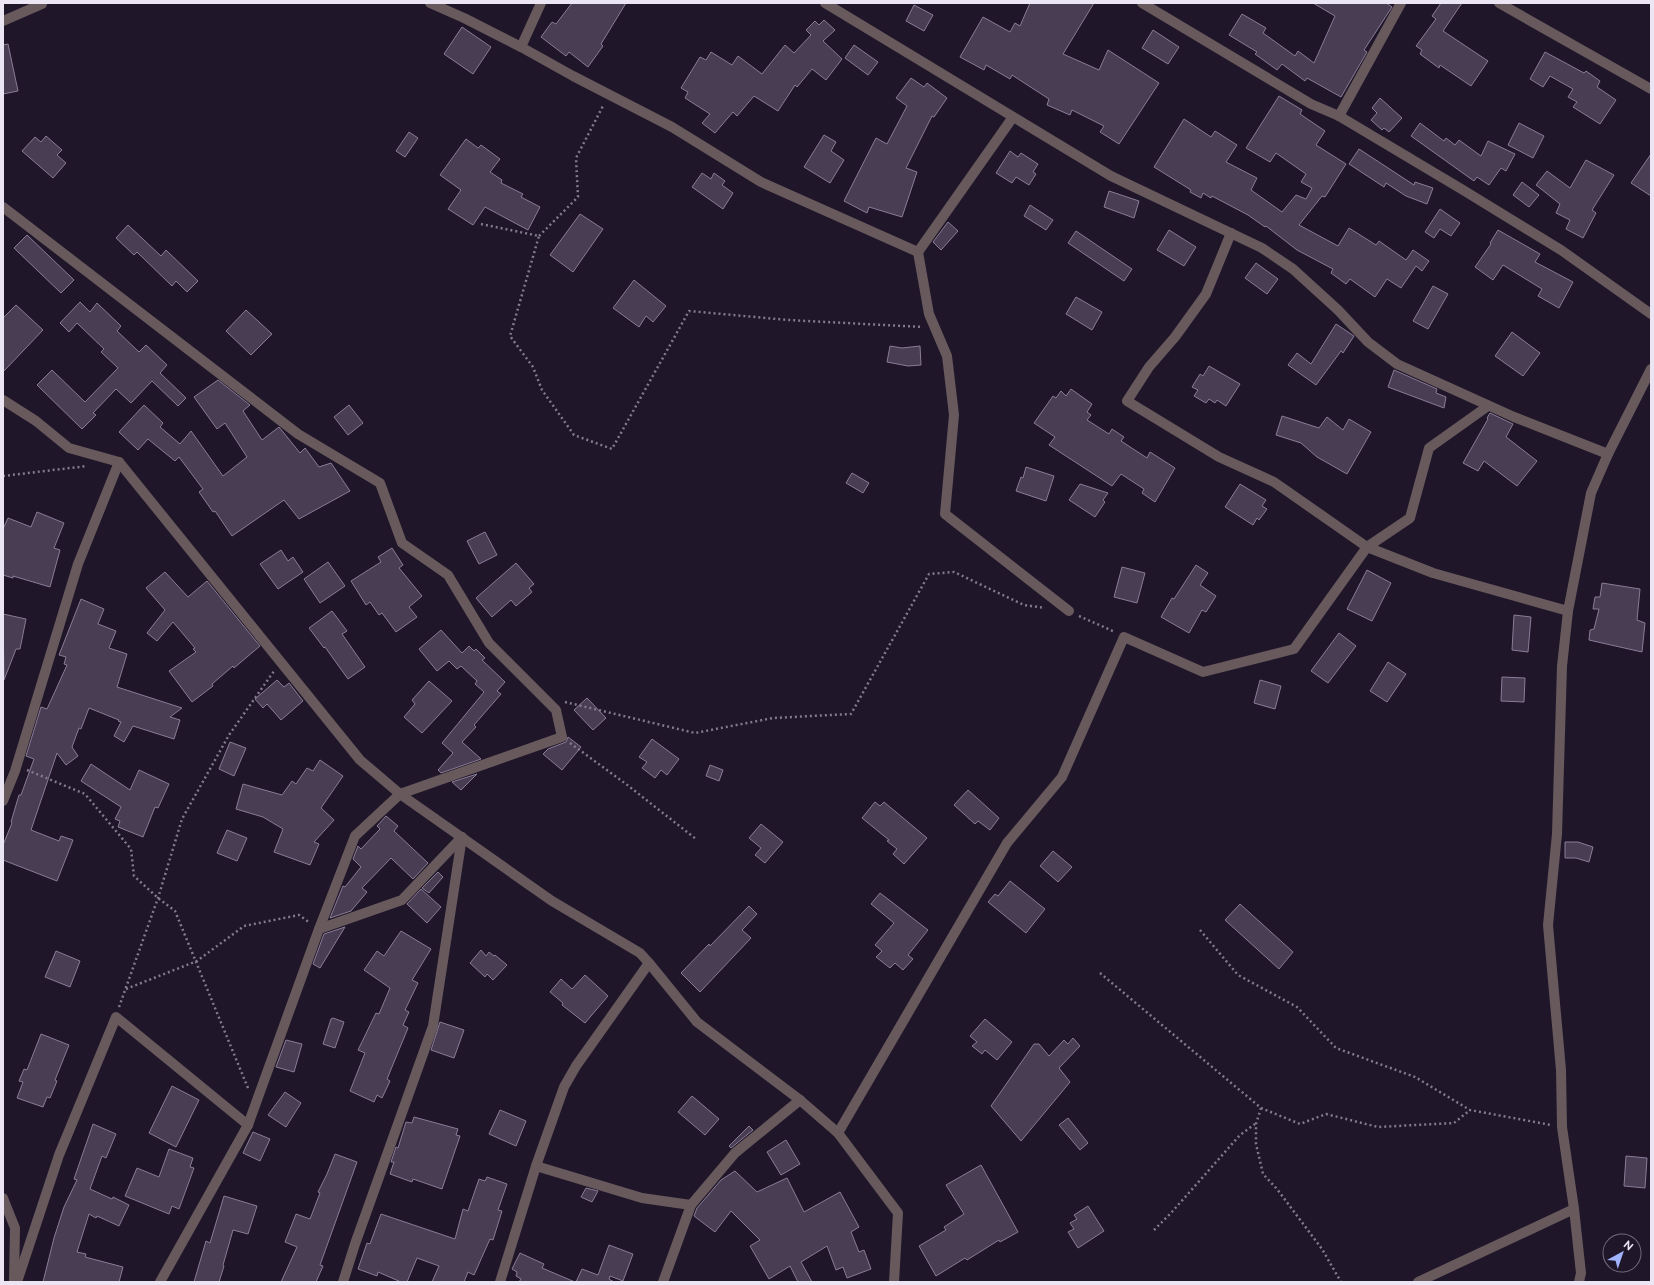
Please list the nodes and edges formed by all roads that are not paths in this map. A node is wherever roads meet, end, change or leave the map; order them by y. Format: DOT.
graph roads {
  1 [pos="430,3"];
  2 [pos="541,3"];
  3 [pos="825,3"];
  4 [pos="1142,3"];
  5 [pos="1399,3"];
  6 [pos="1499,3"];
  7 [pos="42,4"];
  8 [pos="3,22"];
  9 [pos="521,47"];
  10 [pos="1651,89"];
  11 [pos="1339,116"];
  12 [pos="1013,117"];
  13 [pos="3,207"];
  14 [pos="1231,233"];
  15 [pos="918,252"];
  16 [pos="1651,314"];
  17 [pos="1651,369"];
  18 [pos="3,400"];
  19 [pos="1488,406"];
  20 [pos="1608,454"];
  21 [pos="119,462"];
  22 [pos="1367,547"];
  23 [pos="1070,611"];
  24 [pos="1568,611"];
  25 [pos="400,794"];
  26 [pos="3,801"];
  27 [pos="462,837"];
  28 [pos="319,929"];
  29 [pos="649,963"];
  30 [pos="800,1100"];
  31 [pos="248,1125"];
  32 [pos="838,1134"];
  33 [pos="536,1166"];
  34 [pos="3,1198"];
  35 [pos="691,1205"];
  36 [pos="1574,1209"];
  37 [pos="14,1282"];
  38 [pos="17,1282"];
  39 [pos="160,1282"];
  40 [pos="343,1282"];
  41 [pos="500,1282"];
  42 [pos="663,1282"];
  43 [pos="894,1282"];
  44 [pos="1418,1282"];
  45 [pos="1579,1282"];
  1 -- 9 [label="street"];
  2 -- 9 [label="street"];
  3 -- 12 [label="street"];
  4 -- 11 [label="street"];
  5 -- 11 [label="street"];
  6 -- 10 [label="street"];
  7 -- 8 [label="street"];
  9 -- 15 [label="street"];
  11 -- 16 [label="street"];
  12 -- 14 [label="street"];
  12 -- 15 [label="street"];
  13 -- 25 [label="street"];
  14 -- 19 [label="street"];
  14 -- 22 [label="street"];
  15 -- 23 [label="street"];
  17 -- 20 [label="street"];
  18 -- 21 [label="street"];
  19 -- 20 [label="street"];
  19 -- 22 [label="street"];
  20 -- 24 [label="street"];
  21 -- 25 [label="street"];
  21 -- 26 [label="street"];
  22 -- 24 [label="street"];
  22 -- 32 [label="street"];
  24 -- 36 [label="street"];
  25 -- 27 [label="street"];
  25 -- 28 [label="street"];
  27 -- 28 [label="street"];
  27 -- 29 [label="street"];
  27 -- 40 [label="street"];
  28 -- 31 [label="street"];
  29 -- 30 [label="street"];
  29 -- 33 [label="street"];
  30 -- 32 [label="street"];
  30 -- 35 [label="street"];
  31 -- 38 [label="street"];
  31 -- 39 [label="street"];
  32 -- 43 [label="street"];
  33 -- 35 [label="street"];
  33 -- 41 [label="street"];
  34 -- 37 [label="street"];
  35 -- 42 [label="street"];
  36 -- 44 [label="street"];
  36 -- 45 [label="street"];
}
